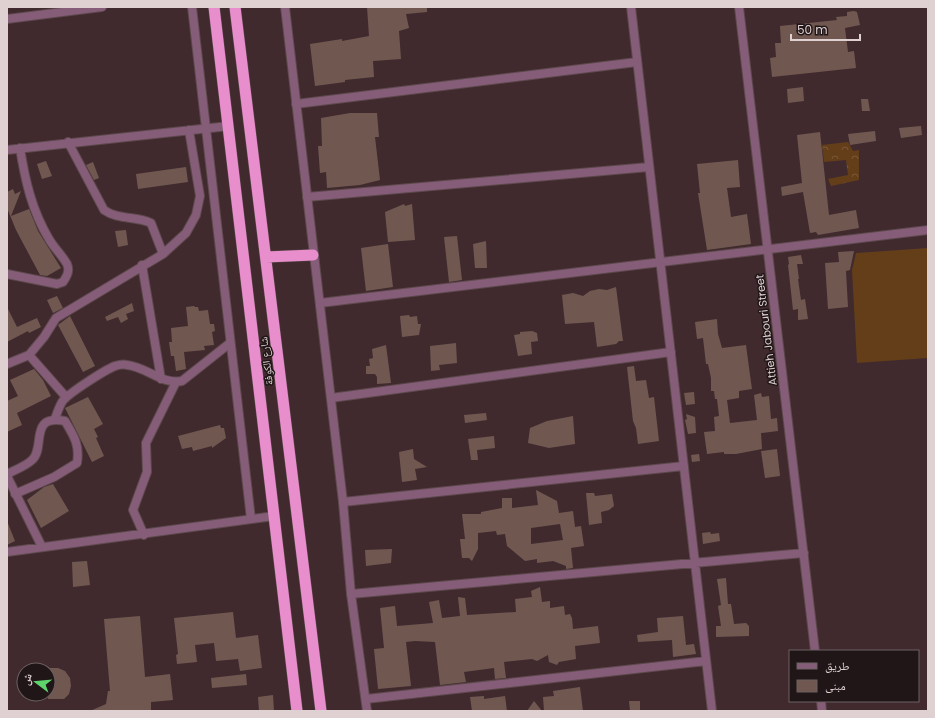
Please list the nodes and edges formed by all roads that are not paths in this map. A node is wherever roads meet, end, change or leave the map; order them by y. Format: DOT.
graph roads {
  1 [pos="102,7"];
  2 [pos="192,7"];
  3 [pos="214,7"];
  4 [pos="235,7"];
  5 [pos="285,7"];
  6 [pos="631,7"];
  7 [pos="739,7"];
  8 [pos="7,19"];
  9 [pos="637,62"];
  10 [pos="296,104"];
  11 [pos="229,126"];
  12 [pos="204,128"];
  13 [pos="189,130"];
  14 [pos="68,142"];
  15 [pos="20,148"];
  16 [pos="7,150"];
  17 [pos="649,167"];
  18 [pos="307,197"];
  19 [pos="928,230"];
  20 [pos="768,250"];
  21 [pos="162,254"];
  22 [pos="313,255"];
  23 [pos="266,257"];
  24 [pos="660,263"];
  25 [pos="142,265"];
  26 [pos="7,274"];
  27 [pos="320,303"];
  28 [pos="230,343"];
  29 [pos="671,352"];
  30 [pos="29,355"];
  31 [pos="7,364"];
  32 [pos="161,378"];
  33 [pos="176,382"];
  34 [pos="66,397"];
  35 [pos="331,398"];
  36 [pos="55,419"];
  37 [pos="684,466"];
  38 [pos="7,475"];
  39 [pos="15,494"];
  40 [pos="343,502"];
  41 [pos="274,516"];
  42 [pos="251,519"];
  43 [pos="144,535"];
  44 [pos="42,547"];
  45 [pos="7,552"];
  46 [pos="804,553"];
  47 [pos="695,564"];
  48 [pos="351,594"];
  49 [pos="815,650"];
  50 [pos="706,661"];
  51 [pos="366,699"];
  52 [pos="297,711"];
  53 [pos="321,711"];
  54 [pos="367,711"];
  55 [pos="712,711"];
  1 -- 8 [label="street"];
  2 -- 12 [label="street"];
  3 -- 11 [label="highway, شارع الكوفة"];
  4 -- 23 [label="highway, شارع الكوفة"];
  5 -- 10 [label="street"];
  6 -- 9 [label="street"];
  7 -- 20 [label="street, Attieh Jabouri Street"];
  9 -- 10 [label="street"];
  9 -- 17 [label="street"];
  10 -- 18 [label="street"];
  11 -- 12 [label="street"];
  11 -- 41 [label="highway, شارع الكوفة"];
  12 -- 13 [label="street"];
  12 -- 28 [label="street"];
  13 -- 14 [label="street"];
  13 -- 21 [label="street"];
  14 -- 15 [label="street"];
  14 -- 21 [label="street"];
  15 -- 16 [label="street"];
  15 -- 26 [label="street"];
  17 -- 18 [label="street"];
  17 -- 24 [label="street"];
  18 -- 22 [label="street"];
  19 -- 20 [label="street"];
  20 -- 24 [label="street"];
  20 -- 46 [label="street, Attieh Jabouri Street"];
  21 -- 25 [label="street"];
  22 -- 23 [label="highway"];
  22 -- 27 [label="street"];
  23 -- 53 [label="highway, شارع الكوفة"];
  24 -- 27 [label="street"];
  24 -- 29 [label="street"];
  25 -- 30 [label="street"];
  25 -- 32 [label="street"];
  27 -- 35 [label="street"];
  28 -- 33 [label="street"];
  28 -- 42 [label="street"];
  29 -- 35 [label="street"];
  29 -- 37 [label="street"];
  30 -- 31 [label="street"];
  30 -- 34 [label="street"];
  32 -- 33 [label="street"];
  32 -- 34 [label="street"];
  33 -- 43 [label="street"];
  34 -- 36 [label="street"];
  35 -- 40 [label="street"];
  36 -- 38 [label="street"];
  36 -- 39 [label="street"];
  37 -- 40 [label="street"];
  37 -- 47 [label="street"];
  38 -- 39 [label="street"];
  39 -- 44 [label="street"];
  40 -- 48 [label="street"];
  41 -- 42 [label="street"];
  41 -- 52 [label="highway, شارع الكوفة"];
  42 -- 43 [label="street"];
  43 -- 44 [label="street"];
  44 -- 45 [label="street"];
  46 -- 47 [label="street"];
  46 -- 49 [label="street, Attieh Jabouri Street"];
  47 -- 48 [label="street"];
  47 -- 50 [label="street"];
  48 -- 51 [label="street"];
  50 -- 51 [label="street"];
  50 -- 55 [label="street"];
  51 -- 54 [label="street"];
}
